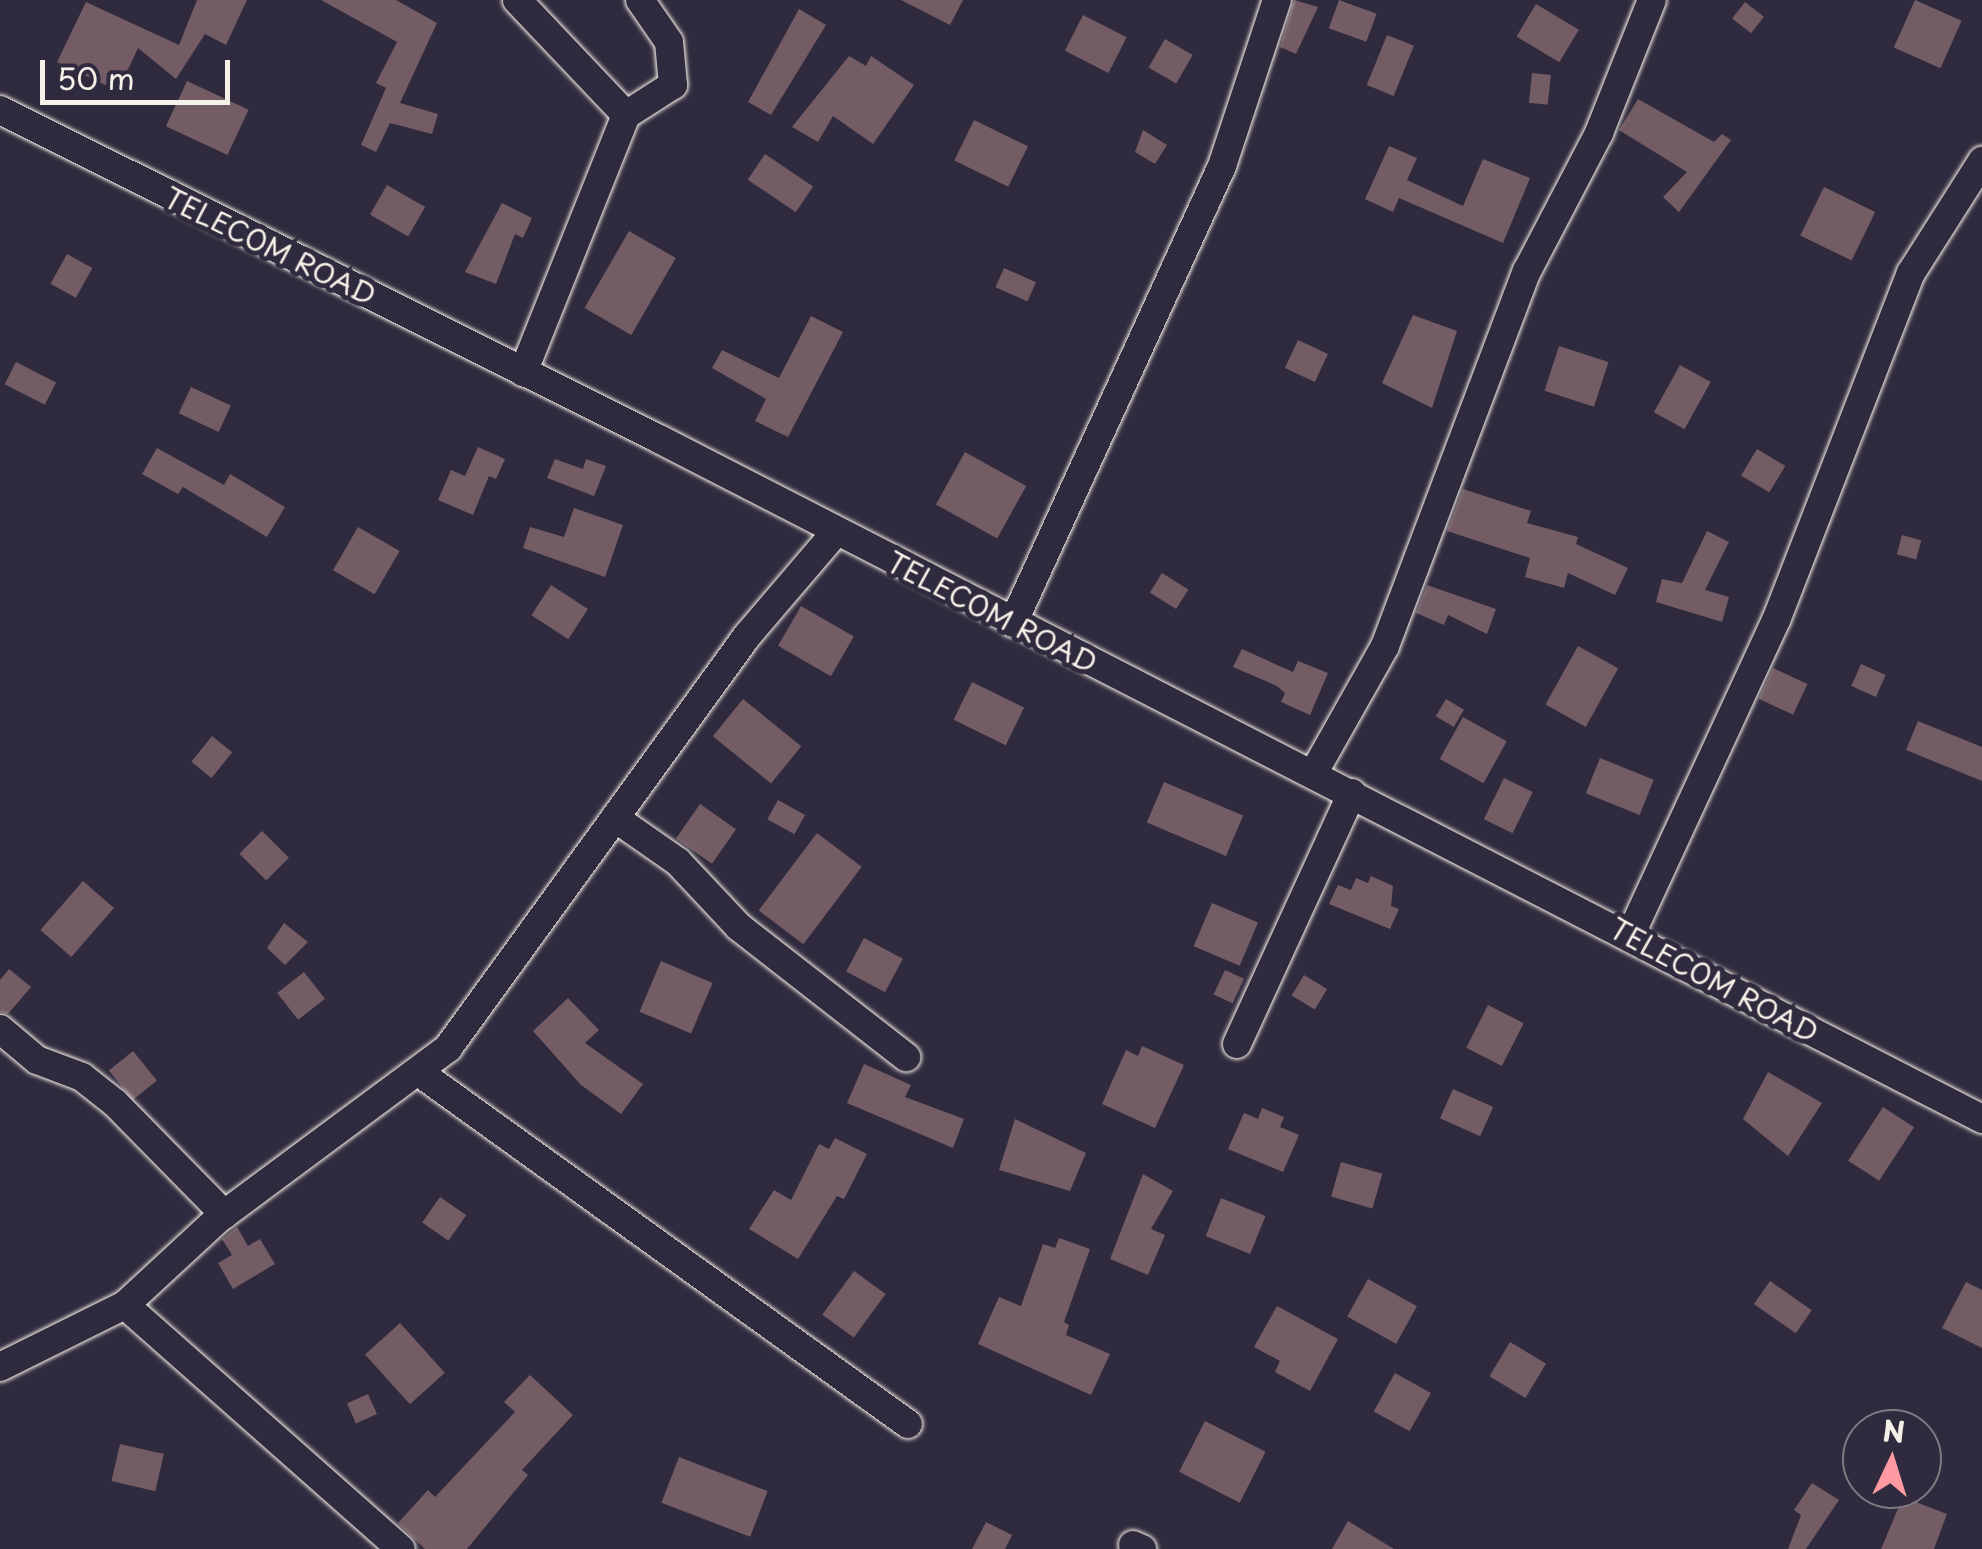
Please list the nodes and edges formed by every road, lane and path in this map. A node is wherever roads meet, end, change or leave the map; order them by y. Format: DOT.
graph roads {
  1 [pos="518,0"];
  2 [pos="640,0"];
  3 [pos="1277,0"];
  4 [pos="1652,0"];
  5 [pos="0,110"];
  6 [pos="626,116"];
  7 [pos="1982,161"];
  8 [pos="523,372"];
  9 [pos="835,533"];
  10 [pos="1013,623"];
  11 [pos="1312,774"];
  12 [pos="1352,793"];
  13 [pos="615,818"];
  14 [pos="1630,936"];
  15 [pos="0,1029"];
  16 [pos="1237,1044"];
  17 [pos="906,1057"];
  18 [pos="420,1073"];
  19 [pos="1982,1119"];
  20 [pos="224,1214"];
  21 [pos="125,1305"];
  22 [pos="0,1367"];
  23 [pos="908,1424"];
  24 [pos="401,1549"];
  1 -- 6 [label="street"];
  2 -- 6 [label="street"];
  3 -- 10 [label="street"];
  4 -- 11 [label="street"];
  5 -- 8 [label="street, TELECOM ROAD"];
  6 -- 8 [label="street"];
  7 -- 14 [label="street"];
  8 -- 9 [label="street, TELECOM ROAD"];
  9 -- 10 [label="street, TELECOM ROAD"];
  9 -- 13 [label="street"];
  10 -- 11 [label="street, TELECOM ROAD"];
  11 -- 12 [label="street, TELECOM ROAD"];
  12 -- 14 [label="street, TELECOM ROAD"];
  12 -- 16 [label="street"];
  13 -- 17 [label="street"];
  13 -- 18 [label="street"];
  14 -- 19 [label="street, TELECOM ROAD"];
  15 -- 20 [label="street"];
  18 -- 20 [label="street"];
  18 -- 23 [label="street"];
  20 -- 21 [label="street"];
  21 -- 22 [label="street"];
  21 -- 24 [label="street"];
}
